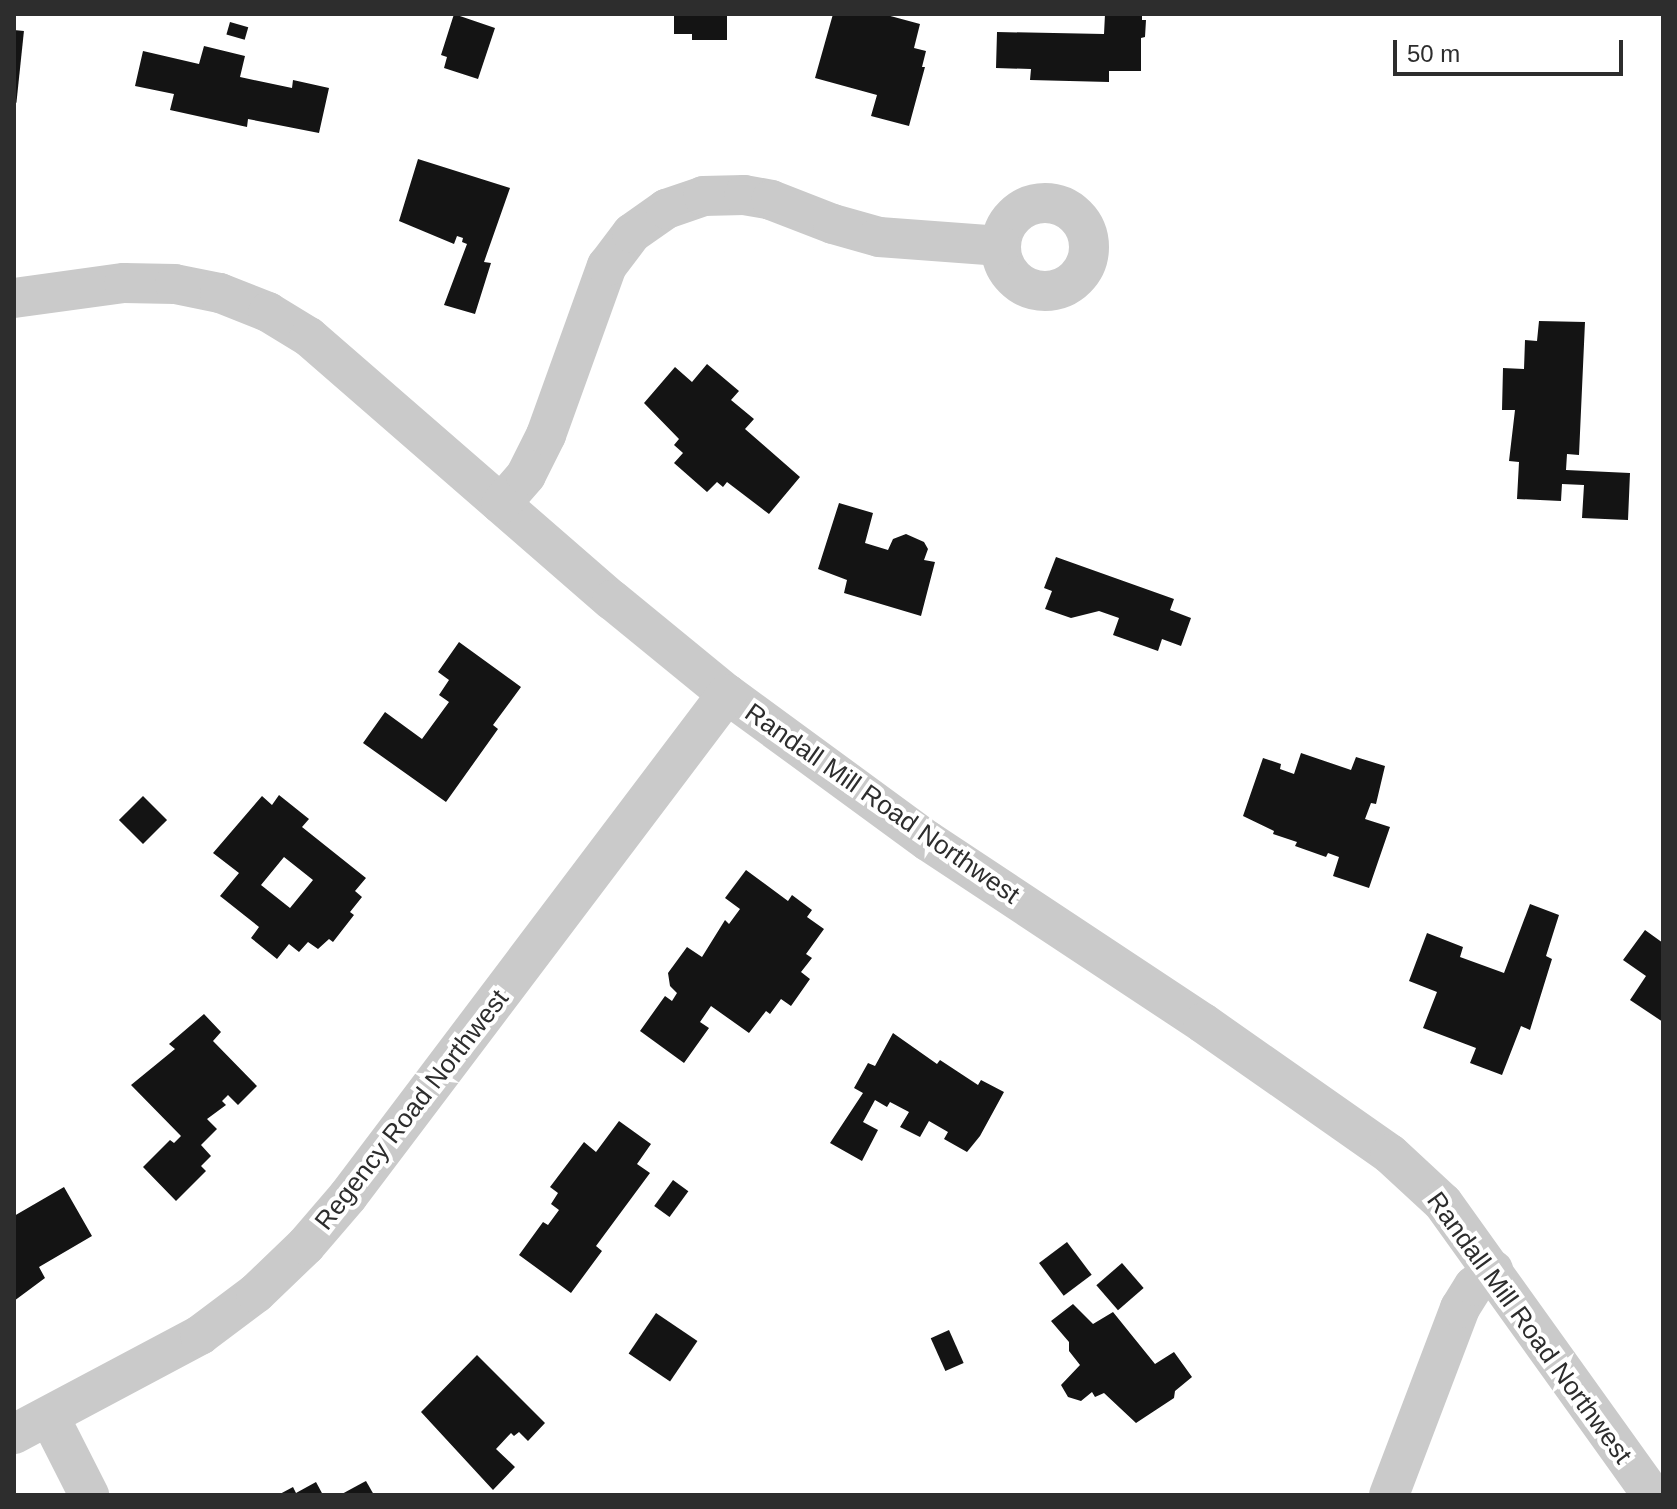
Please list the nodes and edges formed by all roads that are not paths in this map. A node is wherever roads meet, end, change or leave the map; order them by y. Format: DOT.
graph roads {
  1 [pos="1001,246"];
  2 [pos="14,298"];
  3 [pos="501,504"];
  4 [pos="727,694"];
  5 [pos="1493,1270"];
  6 [pos="49,1416"];
  7 [pos="14,1434"];
  8 [pos="89,1495"];
  9 [pos="1389,1495"];
  10 [pos="1652,1495"];
  1 -- 3 [label="street"];
  2 -- 3 [label="street, Randall Mill Road Northwest"];
  3 -- 4 [label="street, Randall Mill Road Northwest"];
  4 -- 5 [label="street, Randall Mill Road Northwest"];
  4 -- 6 [label="street, Regency Road Northwest"];
  5 -- 9 [label="street"];
  5 -- 10 [label="street, Randall Mill Road Northwest"];
  6 -- 7 [label="street, Regency Road Northwest"];
  6 -- 8 [label="street"];
}
